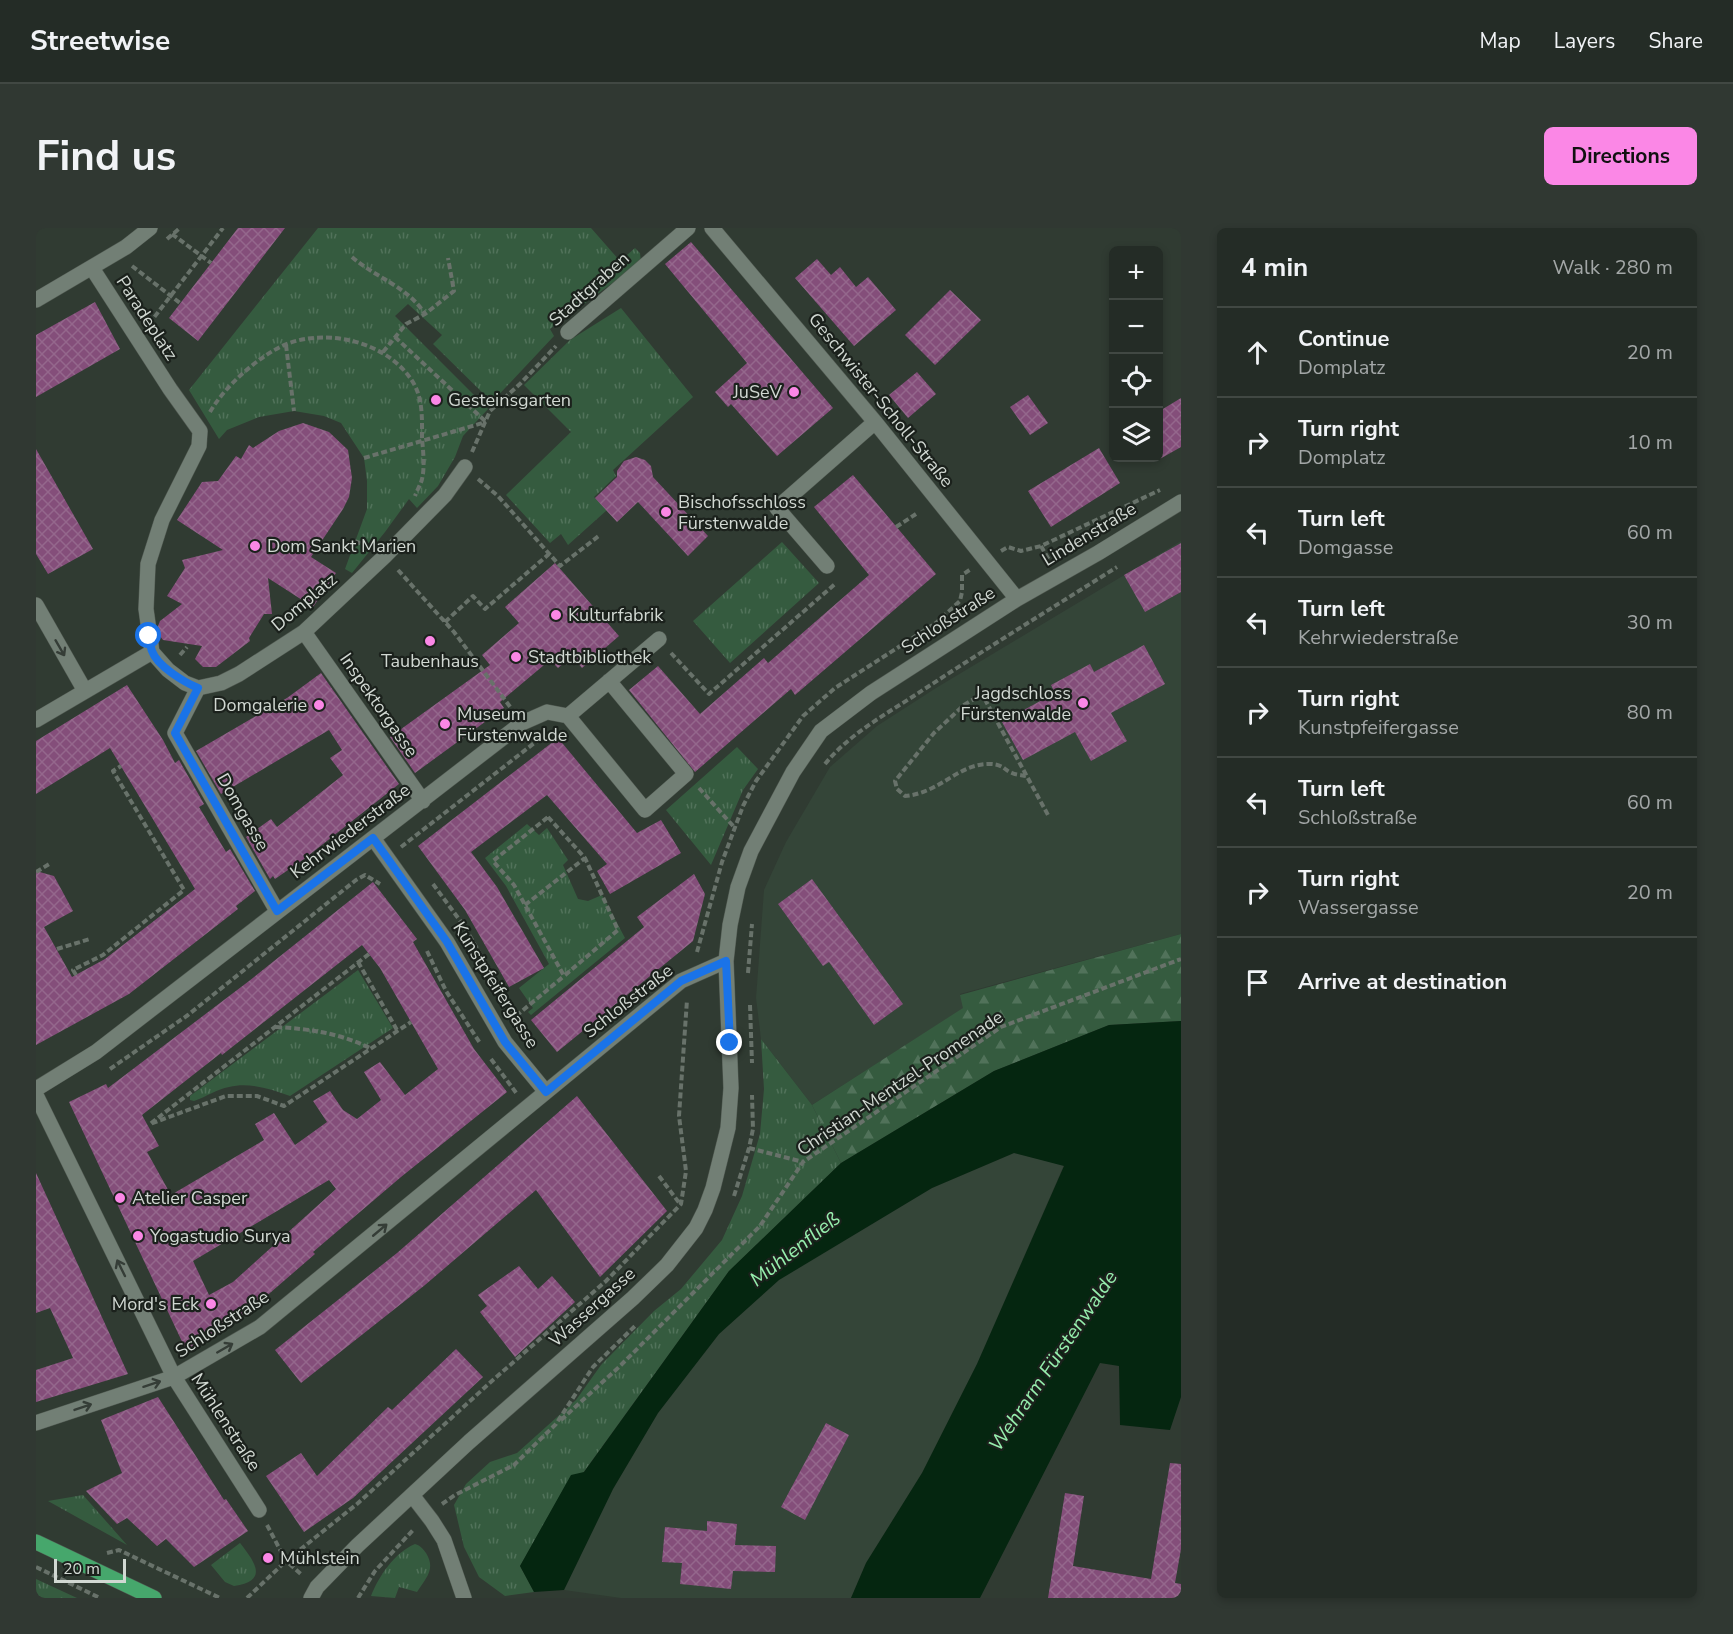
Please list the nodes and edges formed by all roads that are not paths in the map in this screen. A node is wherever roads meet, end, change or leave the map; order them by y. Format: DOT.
graph roads {
  1 [pos="150,228"];
  2 [pos="688,228"];
  3 [pos="712,228"];
  4 [pos="92,268"];
  5 [pos="36,300"];
  6 [pos="568,332"];
  7 [pos="876,422"];
  8 [pos="465,467"];
  9 [pos="1181,502"];
  10 [pos="827,566"];
  11 [pos="1017,599"];
  12 [pos="36,606"];
  13 [pos="304,632"];
  14 [pos="659,639"];
  15 [pos="152,652"];
  16 [pos="609,681"];
  17 [pos="198,688"];
  18 [pos="85,691"];
  19 [pos="568,716"];
  20 [pos="36,720"];
  21 [pos="423,801"];
  22 [pos="373,838"];
  23 [pos="277,911"];
  24 [pos="726,961"];
  25 [pos="36,1089"];
  26 [pos="546,1092"];
  27 [pos="36,1095"];
  28 [pos="174,1377"];
  29 [pos="36,1423"];
  30 [pos="412,1495"];
  31 [pos="259,1510"];
  32 [pos="36,1542"];
  33 [pos="154,1598"];
  34 [pos="311,1598"];
  35 [pos="464,1598"];
  1 -- 4 [label="street"];
  2 -- 6 [label="street, Stadtgraben"];
  3 -- 7 [label="street, Geschwister-Scholl-Straße"];
  4 -- 5 [label="street"];
  4 -- 15 [label="street, Paradeplatz"];
  7 -- 10 [label="street"];
  7 -- 11 [label="street, Geschwister-Scholl-Straße"];
  8 -- 13 [label="street, Domplatz"];
  9 -- 11 [label="street, Lindenstraße"];
  11 -- 24 [label="street, Schloßstraße"];
  12 -- 18 [label="street, one-way"];
  13 -- 17 [label="street, Domplatz"];
  13 -- 21 [label="street, Inspektorgasse"];
  14 -- 16 [label="street"];
  15 -- 17 [label="street"];
  15 -- 18 [label="street"];
  16 -- 19 [label="street"];
  16 -- 19 [label="street"];
  17 -- 23 [label="street, Domgasse"];
  18 -- 20 [label="street"];
  19 -- 21 [label="street, Kehrwiederstraße"];
  21 -- 22 [label="street, Kehrwiederstraße"];
  22 -- 23 [label="street, Kehrwiederstraße"];
  22 -- 26 [label="street, Kunstpfeifergasse"];
  23 -- 25 [label="street, Kehrwiederstraße"];
  24 -- 26 [label="street, Schloßstraße"];
  24 -- 30 [label="street, Wassergasse"];
  28 -- 26 [label="street, Schloßstraße, one-way"];
  28 -- 27 [label="street, Mühlenstraße, one-way"];
  29 -- 28 [label="street, Schloßstraße, one-way"];
  28 -- 31 [label="street, Mühlenstraße"];
  30 -- 34 [label="street, Wassergasse"];
  30 -- 35 [label="street"];
  32 -- 33 [label="main road"];
}
